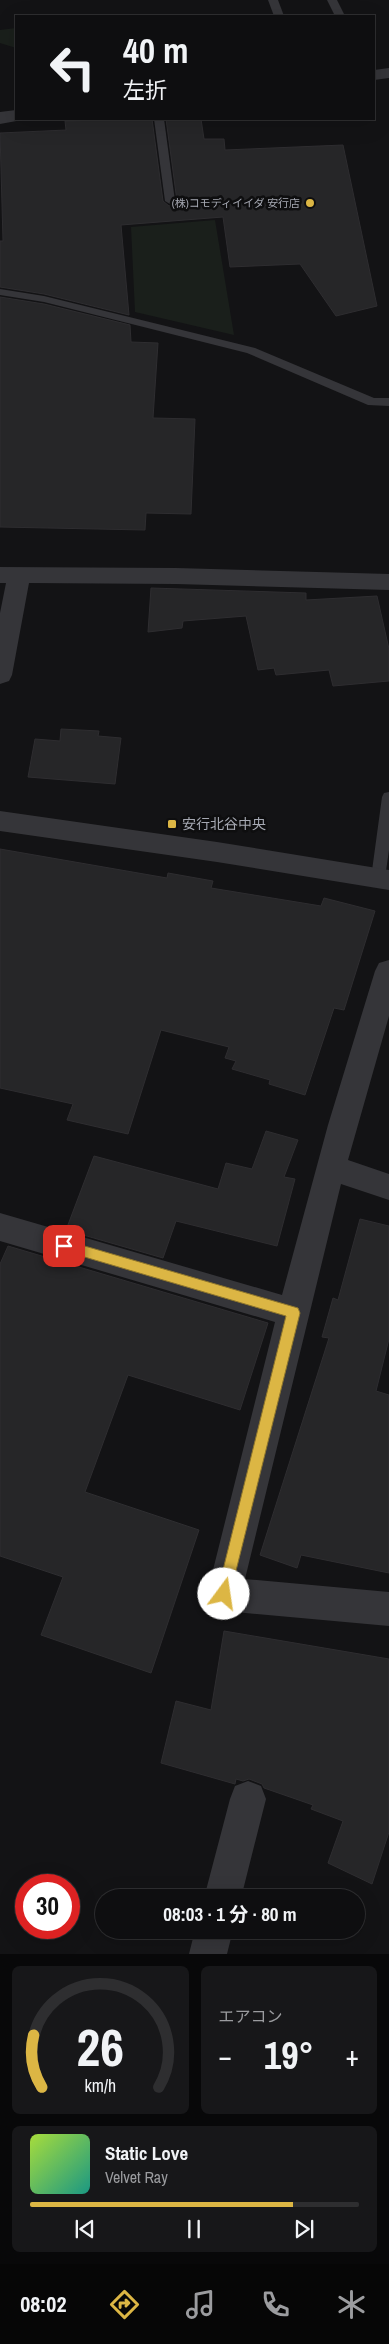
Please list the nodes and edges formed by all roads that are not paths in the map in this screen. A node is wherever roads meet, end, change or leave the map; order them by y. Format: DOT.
graph roads {
  1 [pos="273,0"];
  2 [pos="332,0"];
  3 [pos="279,15"];
  4 [pos="340,15"];
  5 [pos="389,74"];
  6 [pos="375,75"];
  7 [pos="15,116"];
  8 [pos="0,118"];
  9 [pos="159,120"];
  10 [pos="170,201"];
  11 [pos="0,292"];
  12 [pos="389,402"];
  13 [pos="9,575"];
  14 [pos="389,582"];
  15 [pos="0,675"];
  16 [pos="389,797"];
  17 [pos="0,821"];
  18 [pos="383,879"];
  19 [pos="386,989"];
  20 [pos="332,1168"];
  21 [pos="389,1187"];
  22 [pos="0,1227"];
  23 [pos="293,1313"];
  24 [pos="389,1610"];
  25 [pos="248,1799"];
  26 [pos="224,1889"];
  27 [pos="212,1939"];
  28 [pos="208,1954"];
  1 -- 3 [label="lane"];
  2 -- 4 [label="lane"];
  5 -- 6 [label="street"];
  7 -- 8 [label="street"];
  9 -- 10 [label="lane"];
  11 -- 12 [label="lane"];
  13 -- 14 [label="street"];
  13 -- 15 [label="street"];
  16 -- 18 [label="lane"];
  17 -- 18 [label="street"];
  19 -- 20 [label="street"];
  20 -- 21 [label="street"];
  20 -- 23 [label="street"];
  22 -- 23 [label="street"];
  23 -- 24 [label="street"];
  25 -- 26 [label="street"];
  27 -- 28 [label="street"];
}
